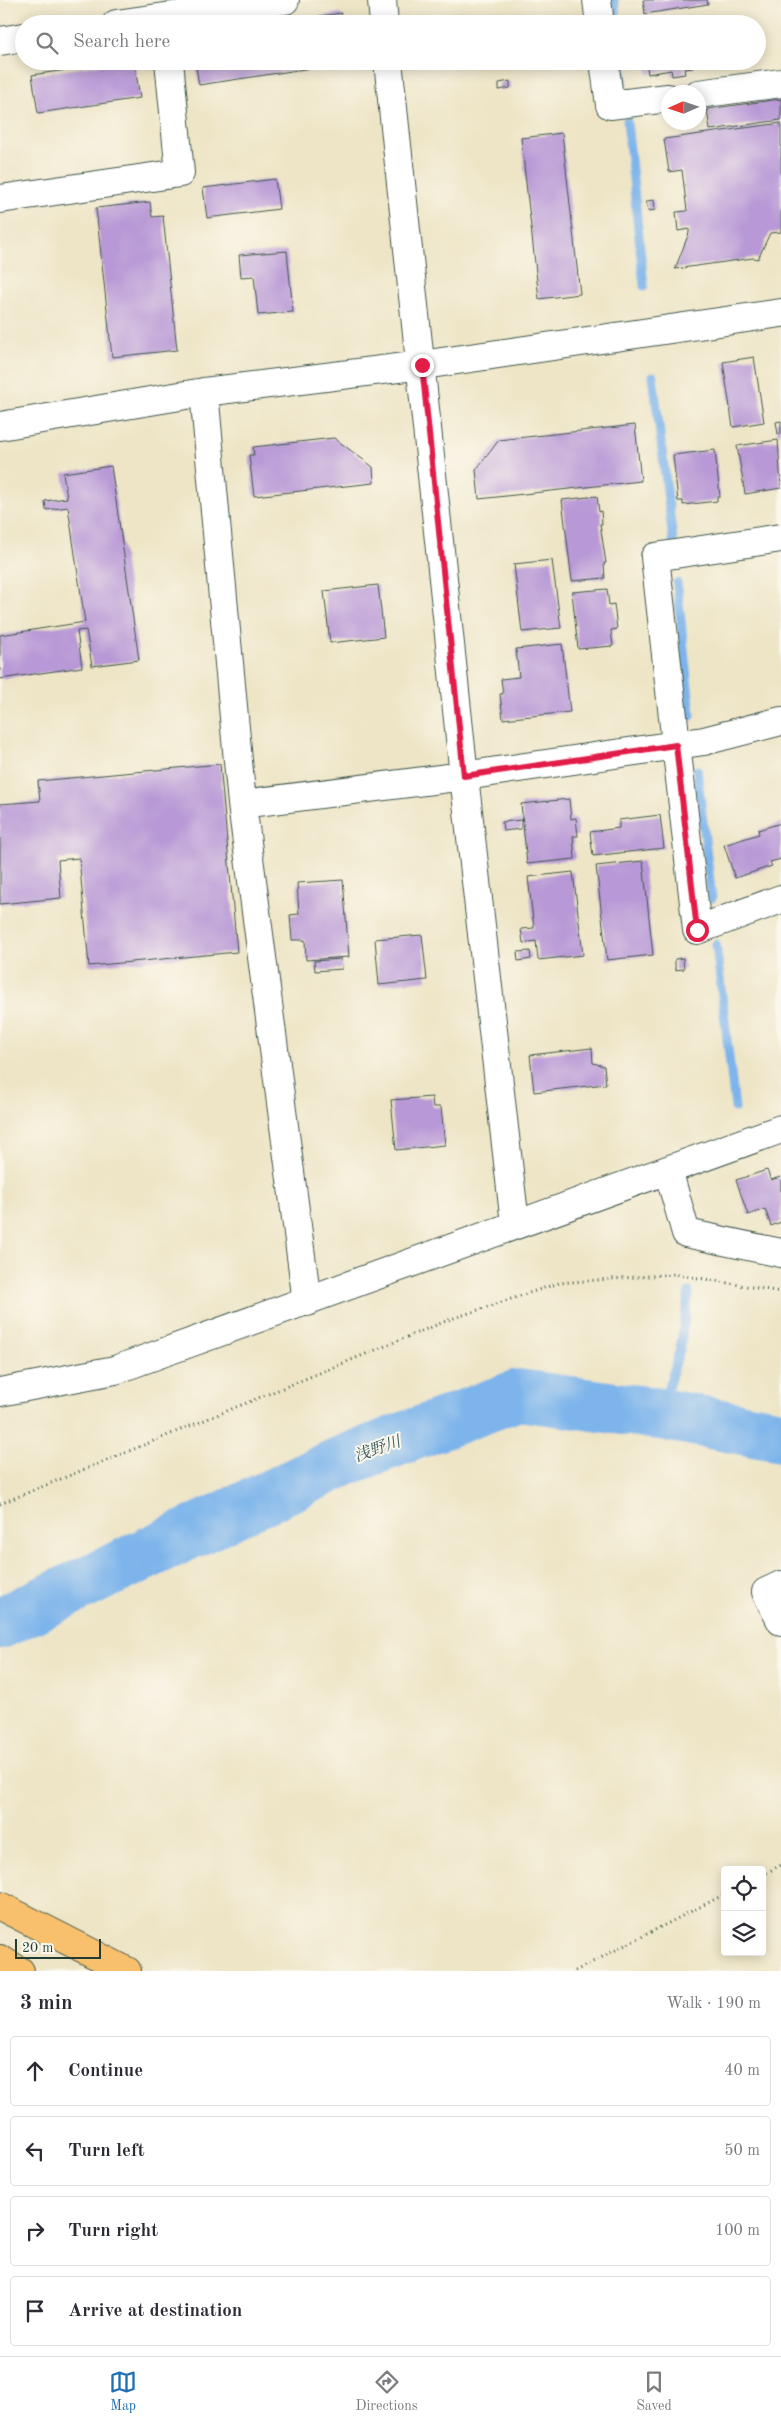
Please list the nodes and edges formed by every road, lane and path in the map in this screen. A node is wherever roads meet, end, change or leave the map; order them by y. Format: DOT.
graph roads {
  1 [pos="285,0"];
  2 [pos="382,0"];
  3 [pos="597,0"];
  4 [pos="164,13"];
  5 [pos="383,15"];
  6 [pos="599,15"];
  7 [pos="15,38"];
  8 [pos="0,41"];
  9 [pos="170,70"];
  10 [pos="389,70"];
  11 [pos="605,70"];
  12 [pos="781,83"];
  13 [pos="706,93"];
  14 [pos="661,99"];
  15 [pos="0,199"];
  16 [pos="781,313"];
  17 [pos="422,365"];
  18 [pos="204,392"];
  19 [pos="0,426"];
  20 [pos="781,538"];
  21 [pos="781,720"];
  22 [pos="676,745"];
  23 [pos="464,776"];
  24 [pos="242,804"];
  25 [pos="781,899"];
  26 [pos="781,1129"];
  27 [pos="668,1170"];
  28 [pos="515,1224"];
  29 [pos="781,1253"];
  30 [pos="781,1292"];
  31 [pos="307,1302"];
  32 [pos="0,1392"];
  33 [pos="0,1504"];
  34 [pos="781,1585"];
  35 [pos="781,1621"];
  36 [pos="781,1865"];
  37 [pos="766,1873"];
  38 [pos="721,1896"];
  39 [pos="0,1906"];
  40 [pos="0,1959"];
  41 [pos="20,1971"];
  42 [pos="127,1971"];
  43 [pos="575,1971"];
  1 -- 4 [label="street"];
  2 -- 5 [label="street"];
  3 -- 6 [label="street"];
  7 -- 8 [label="street"];
  9 -- 15 [label="street"];
  10 -- 17 [label="street"];
  11 -- 14 [label="street"];
  12 -- 13 [label="street"];
  16 -- 17 [label="street"];
  17 -- 18 [label="street"];
  17 -- 23 [label="street"];
  18 -- 19 [label="street"];
  18 -- 24 [label="street"];
  20 -- 22 [label="street"];
  21 -- 22 [label="street"];
  22 -- 23 [label="street"];
  22 -- 25 [label="street"];
  23 -- 24 [label="street"];
  23 -- 28 [label="street"];
  24 -- 31 [label="street"];
  26 -- 27 [label="street"];
  27 -- 28 [label="street"];
  27 -- 29 [label="street"];
  28 -- 31 [label="street"];
  30 -- 33 [label="path"];
  31 -- 32 [label="street"];
  34 -- 35 [label="street"];
  36 -- 37 [label="path"];
  38 -- 43 [label="path"];
  39 -- 42 [label="main road"];
  40 -- 41 [label="main road"];
}
